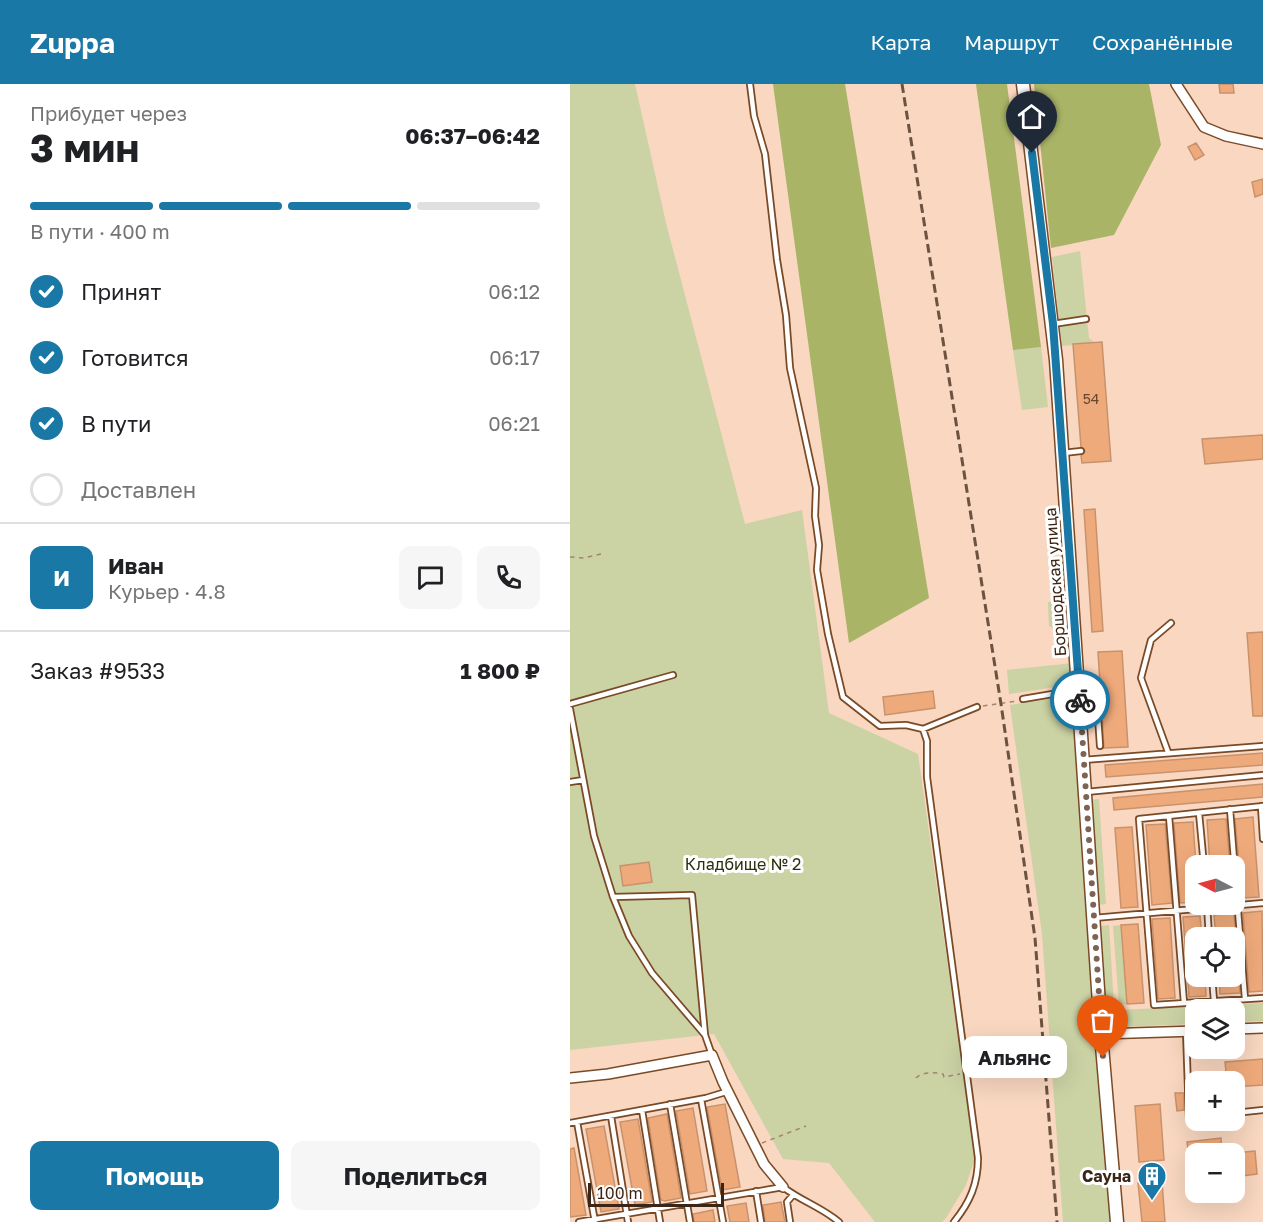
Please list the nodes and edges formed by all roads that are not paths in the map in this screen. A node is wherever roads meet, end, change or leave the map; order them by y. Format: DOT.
graph roads {
  1 [pos="750,84"];
  2 [pos="1023,84"];
  3 [pos="1176,84"];
  4 [pos="1263,144"];
  5 [pos="1086,319"];
  6 [pos="1053,324"];
  7 [pos="1081,451"];
  8 [pos="1063,453"];
  9 [pos="1172,623"];
  10 [pos="673,675"];
  11 [pos="1079,689"];
  12 [pos="1023,699"];
  13 [pos="1080,703"];
  14 [pos="570,704"];
  15 [pos="977,707"];
  16 [pos="570,710"];
  17 [pos="924,729"];
  18 [pos="1100,746"];
  19 [pos="1263,746"];
  20 [pos="1168,752"];
  21 [pos="1083,760"];
  22 [pos="1263,775"];
  23 [pos="583,780"];
  24 [pos="570,782"];
  25 [pos="1086,792"];
  26 [pos="1262,806"];
  27 [pos="1230,809"];
  28 [pos="1199,813"];
  29 [pos="1169,816"];
  30 [pos="1263,839"];
  31 [pos="1203,855"];
  32 [pos="1234,855"];
  33 [pos="614,897"];
  34 [pos="1263,903"];
  35 [pos="1245,904"];
  36 [pos="1185,909"];
  37 [pos="1177,910"];
  38 [pos="1146,913"];
  39 [pos="1239,915"];
  40 [pos="1094,918"];
  41 [pos="1263,998"];
  42 [pos="1245,999"];
  43 [pos="1184,1003"];
  44 [pos="1263,1028"];
  45 [pos="1245,1029"];
  46 [pos="1185,1031"];
  47 [pos="1101,1034"];
  48 [pos="705,1035"];
  49 [pos="712,1055"];
  50 [pos="570,1078"];
  51 [pos="729,1091"];
  52 [pos="701,1098"];
  53 [pos="670,1104"];
  54 [pos="642,1110"];
  55 [pos="1263,1110"];
  56 [pos="1245,1112"];
  57 [pos="611,1116"];
  58 [pos="577,1122"];
  59 [pos="570,1123"];
  60 [pos="783,1187"];
  61 [pos="756,1191"];
  62 [pos="793,1194"];
  63 [pos="719,1198"];
  64 [pos="687,1203"];
  65 [pos="657,1208"];
  66 [pos="627,1214"];
  67 [pos="831,1216"];
  68 [pos="594,1221"];
  69 [pos="579,1222"];
  70 [pos="628,1222"];
  71 [pos="660,1222"];
  72 [pos="690,1222"];
  73 [pos="723,1222"];
  74 [pos="761,1222"];
  75 [pos="790,1222"];
  76 [pos="828,1222"];
  77 [pos="839,1222"];
  78 [pos="954,1222"];
  79 [pos="1117,1222"];
  1 -- 17 [label="lane"];
  2 -- 6 [label="street, Боршодская улица"];
  3 -- 4 [label="street"];
  5 -- 6 [label="lane"];
  6 -- 8 [label="street, Боршодская улица"];
  7 -- 8 [label="lane"];
  8 -- 11 [label="street, Боршодская улица"];
  9 -- 20 [label="lane"];
  10 -- 14 [label="lane"];
  11 -- 12 [label="lane"];
  11 -- 13 [label="street, Боршодская улица"];
  13 -- 18 [label="lane"];
  13 -- 21 [label="street, Боршодская улица"];
  15 -- 17 [label="lane"];
  16 -- 23 [label="lane"];
  17 -- 78 [label="lane"];
  19 -- 20 [label="lane"];
  20 -- 21 [label="lane"];
  21 -- 25 [label="street, Боршодская улица"];
  22 -- 25 [label="lane"];
  23 -- 24 [label="lane"];
  23 -- 33 [label="lane"];
  25 -- 40 [label="street, Боршодская улица"];
  26 -- 27 [label="lane"];
  26 -- 30 [label="lane"];
  27 -- 28 [label="lane"];
  27 -- 32 [label="lane"];
  28 -- 29 [label="lane"];
  28 -- 31 [label="lane"];
  29 -- 37 [label="lane"];
  29 -- 38 [label="lane"];
  33 -- 48 [label="lane"];
  33 -- 48 [label="lane"];
  34 -- 35 [label="lane"];
  36 -- 37 [label="lane"];
  37 -- 38 [label="lane"];
  37 -- 43 [label="lane"];
  38 -- 40 [label="lane"];
  38 -- 43 [label="lane"];
  39 -- 42 [label="lane"];
  40 -- 47 [label="street, Боршодская улица"];
  41 -- 42 [label="lane"];
  44 -- 45 [label="street"];
  46 -- 47 [label="street"];
  47 -- 79 [label="street, Боршодская улица"];
  48 -- 49 [label="lane"];
  49 -- 50 [label="street"];
  49 -- 51 [label="street"];
  51 -- 52 [label="lane"];
  51 -- 60 [label="street"];
  52 -- 53 [label="lane"];
  52 -- 63 [label="lane"];
  53 -- 54 [label="lane"];
  53 -- 64 [label="lane"];
  54 -- 57 [label="lane"];
  54 -- 65 [label="lane"];
  55 -- 56 [label="lane"];
  57 -- 58 [label="lane"];
  57 -- 66 [label="lane"];
  58 -- 59 [label="lane"];
  58 -- 68 [label="lane"];
  60 -- 61 [label="lane"];
  60 -- 62 [label="lane"];
  61 -- 63 [label="lane"];
  61 -- 74 [label="lane"];
  62 -- 67 [label="lane"];
  62 -- 75 [label="lane"];
  63 -- 64 [label="lane"];
  63 -- 73 [label="lane"];
  64 -- 65 [label="lane"];
  64 -- 72 [label="lane"];
  65 -- 66 [label="lane"];
  65 -- 71 [label="lane"];
  66 -- 68 [label="lane"];
  66 -- 70 [label="lane"];
  67 -- 76 [label="lane"];
  67 -- 77 [label="lane"];
  68 -- 69 [label="lane"];
}
